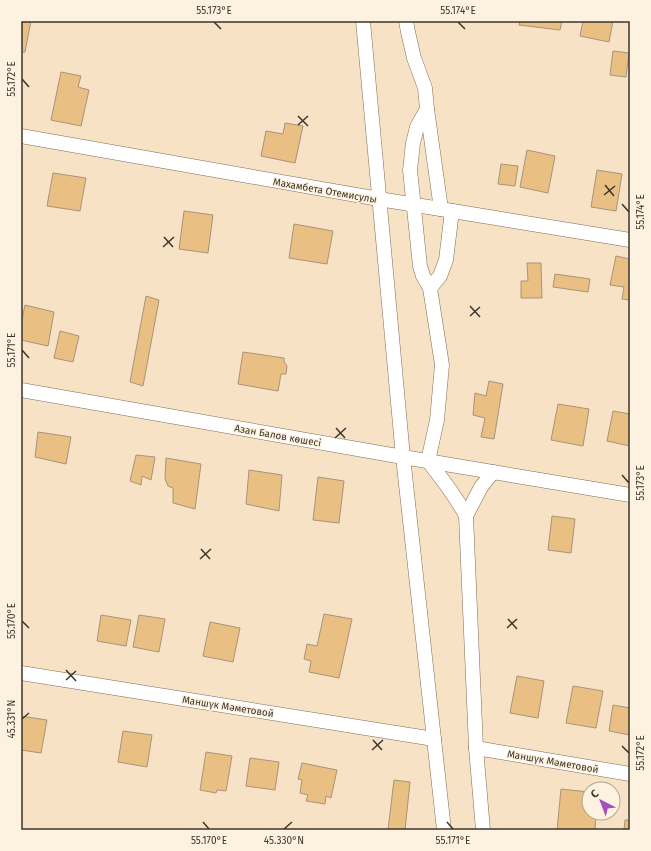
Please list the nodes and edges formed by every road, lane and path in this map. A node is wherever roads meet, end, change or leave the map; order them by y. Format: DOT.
graph roads {
  1 [pos="363,21"];
  2 [pos="406,21"];
  3 [pos="427,109"];
  4 [pos="21,136"];
  5 [pos="379,199"];
  6 [pos="414,205"];
  7 [pos="446,210"];
  8 [pos="630,240"];
  9 [pos="430,288"];
  10 [pos="21,390"];
  11 [pos="403,457"];
  12 [pos="428,461"];
  13 [pos="493,472"];
  14 [pos="630,495"];
  15 [pos="466,516"];
  16 [pos="21,673"];
  17 [pos="434,739"];
  18 [pos="476,748"];
  19 [pos="630,774"];
  20 [pos="444,830"];
  21 [pos="483,830"];
  1 -- 5 [label="street"];
  2 -- 3 [label="street"];
  3 -- 6 [label="street"];
  3 -- 7 [label="street"];
  4 -- 5 [label="street, Махамбета Отемисулы"];
  5 -- 6 [label="street, Махамбета Отемисулы"];
  5 -- 11 [label="street"];
  6 -- 7 [label="street, Махамбета Отемисулы"];
  6 -- 9 [label="street"];
  7 -- 8 [label="street, Махамбета Отемисулы"];
  7 -- 9 [label="street"];
  9 -- 12 [label="street"];
  10 -- 11 [label="street, Азан Балов көшесі"];
  11 -- 12 [label="street, Азан Балов көшесі"];
  11 -- 17 [label="street"];
  12 -- 13 [label="street, Азан Балов көшесі"];
  12 -- 15 [label="street"];
  13 -- 14 [label="street, Азан Балов көшесі"];
  13 -- 15 [label="street"];
  15 -- 18 [label="street"];
  16 -- 17 [label="street, Маншүк Мәметовой"];
  17 -- 20 [label="street"];
  18 -- 19 [label="street, Маншүк Мәметовой"];
  18 -- 21 [label="street"];
}
